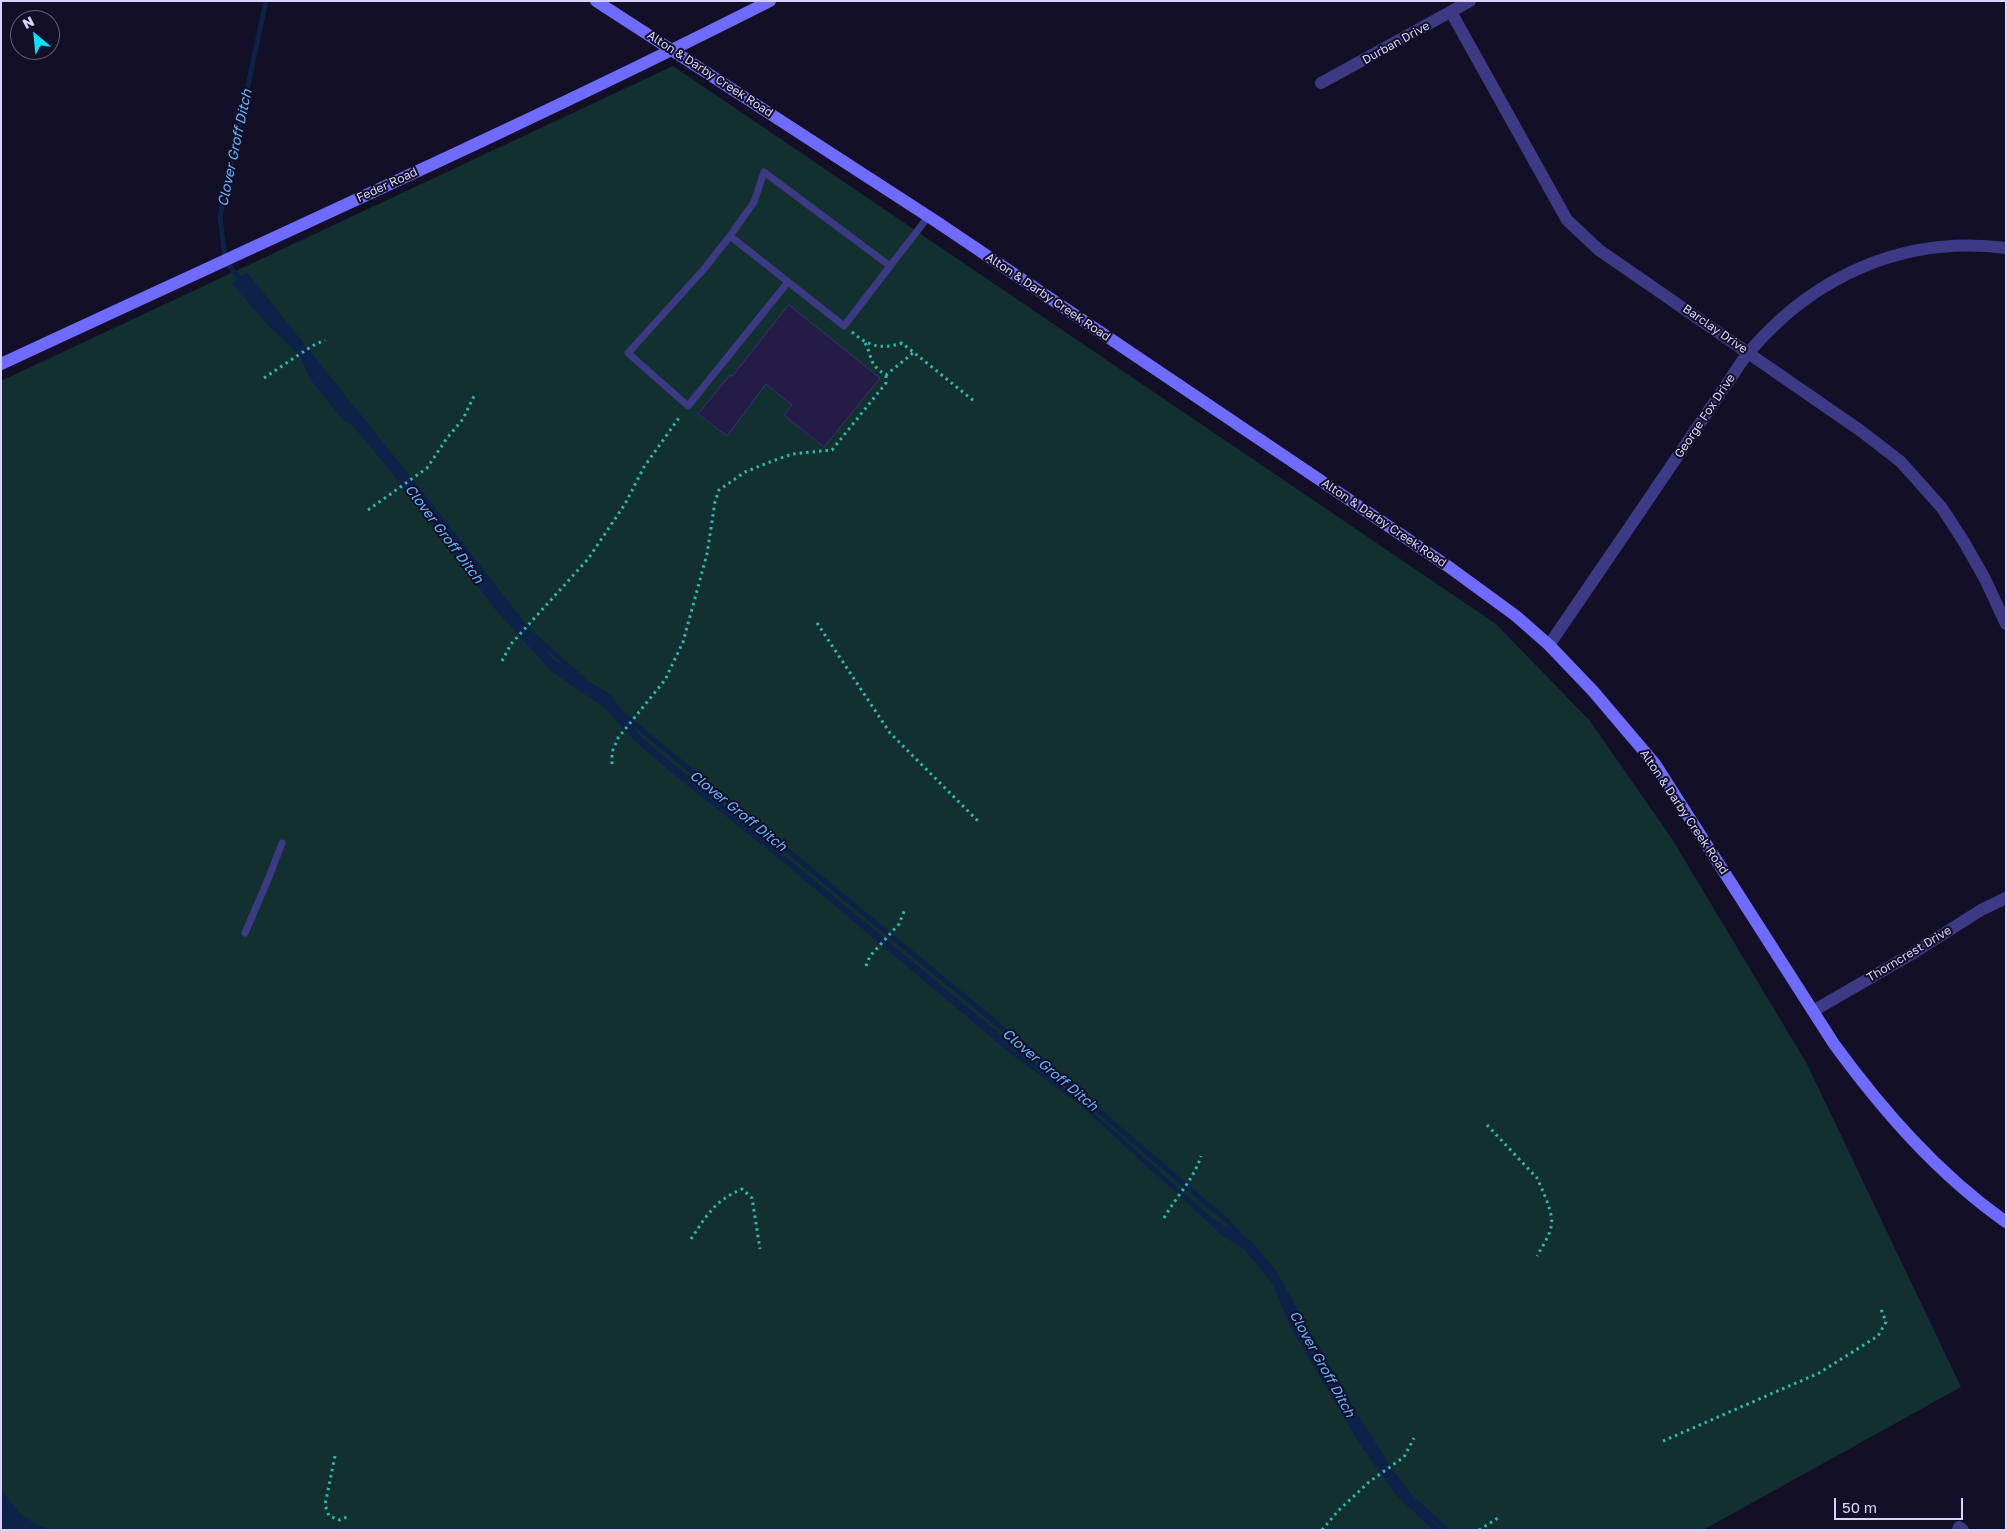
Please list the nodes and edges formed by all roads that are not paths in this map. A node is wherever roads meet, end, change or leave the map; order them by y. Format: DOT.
graph roads {
  1 [pos="596,1"];
  2 [pos="770,1"];
  3 [pos="1470,1"];
  4 [pos="1451,12"];
  5 [pos="673,50"];
  6 [pos="1321,83"];
  7 [pos="928,216"];
  8 [pos="730,236"];
  9 [pos="2006,248"];
  10 [pos="890,266"];
  11 [pos="788,282"];
  12 [pos="1748,352"];
  13 [pos="1,364"];
  14 [pos="2006,624"];
  15 [pos="1549,645"];
  16 [pos="282,843"];
  17 [pos="2006,898"];
  18 [pos="245,933"];
  19 [pos="1813,1011"];
  20 [pos="2006,1222"];
  21 [pos="1958,1530"];
  22 [pos="1963,1530"];
  1 -- 5 [label="street, Alton & Darby Creek Road"];
  2 -- 5 [label="street, Feder Road"];
  3 -- 4 [label="street, Durban Drive"];
  4 -- 6 [label="street, Durban Drive"];
  4 -- 12 [label="street, Barclay Drive"];
  5 -- 7 [label="street, Alton & Darby Creek Road"];
  5 -- 13 [label="street, Feder Road"];
  7 -- 10 [label="lane"];
  7 -- 15 [label="street, Alton & Darby Creek Road"];
  8 -- 10 [label="lane"];
  8 -- 11 [label="lane"];
  8 -- 11 [label="lane"];
  9 -- 12 [label="street, George Fox Drive"];
  10 -- 11 [label="lane"];
  12 -- 14 [label="street, Barclay Drive"];
  12 -- 15 [label="street, George Fox Drive"];
  15 -- 19 [label="street, Alton & Darby Creek Road"];
  16 -- 18 [label="lane"];
  17 -- 19 [label="street, Thorncrest Drive"];
  19 -- 20 [label="street, Alton & Darby Creek Road"];
  21 -- 22 [label="street"];
}
